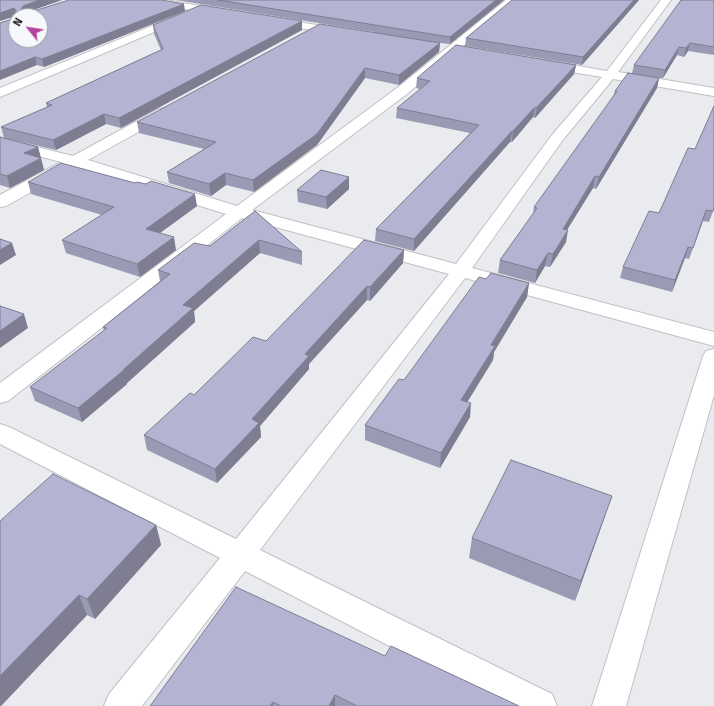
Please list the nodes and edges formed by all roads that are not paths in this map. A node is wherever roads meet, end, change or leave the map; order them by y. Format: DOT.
graph roads {
  1 [pos="149,0"];
  2 [pos="512,0"];
  3 [pos="666,0"];
  4 [pos="168,1"];
  5 [pos="200,9"];
  6 [pos="232,14"];
  7 [pos="263,19"];
  8 [pos="317,28"];
  9 [pos="355,34"];
  10 [pos="296,40"];
  11 [pos="532,62"];
  12 [pos="610,75"];
  13 [pos="714,92"];
  14 [pos="0,94"];
  15 [pos="177,105"];
  16 [pos="0,142"];
  17 [pos="74,161"];
  18 [pos="0,202"];
  19 [pos="239,212"];
  20 [pos="461,271"];
  21 [pos="714,339"];
  22 [pos="714,356"];
  23 [pos="0,395"];
  24 [pos="0,433"];
  25 [pos="241,555"];
  26 [pos="121,706"];
  27 [pos="540,706"];
  28 [pos="609,706"];
  1 -- 4 [label="street"];
  2 -- 19 [label="street"];
  3 -- 12 [label="street"];
  4 -- 5 [label="street"];
  5 -- 6 [label="street"];
  5 -- 14 [label="street"];
  7 -- 8 [label="street"];
  8 -- 9 [label="street"];
  8 -- 10 [label="street"];
  11 -- 12 [label="street"];
  12 -- 13 [label="street"];
  12 -- 20 [label="street"];
  15 -- 17 [label="street"];
  16 -- 17 [label="street"];
  17 -- 18 [label="street"];
  17 -- 19 [label="street"];
  19 -- 20 [label="street"];
  19 -- 23 [label="street"];
  20 -- 21 [label="street"];
  20 -- 25 [label="street"];
  22 -- 28 [label="street"];
  24 -- 25 [label="street"];
  25 -- 26 [label="street"];
  25 -- 27 [label="street"];
}
